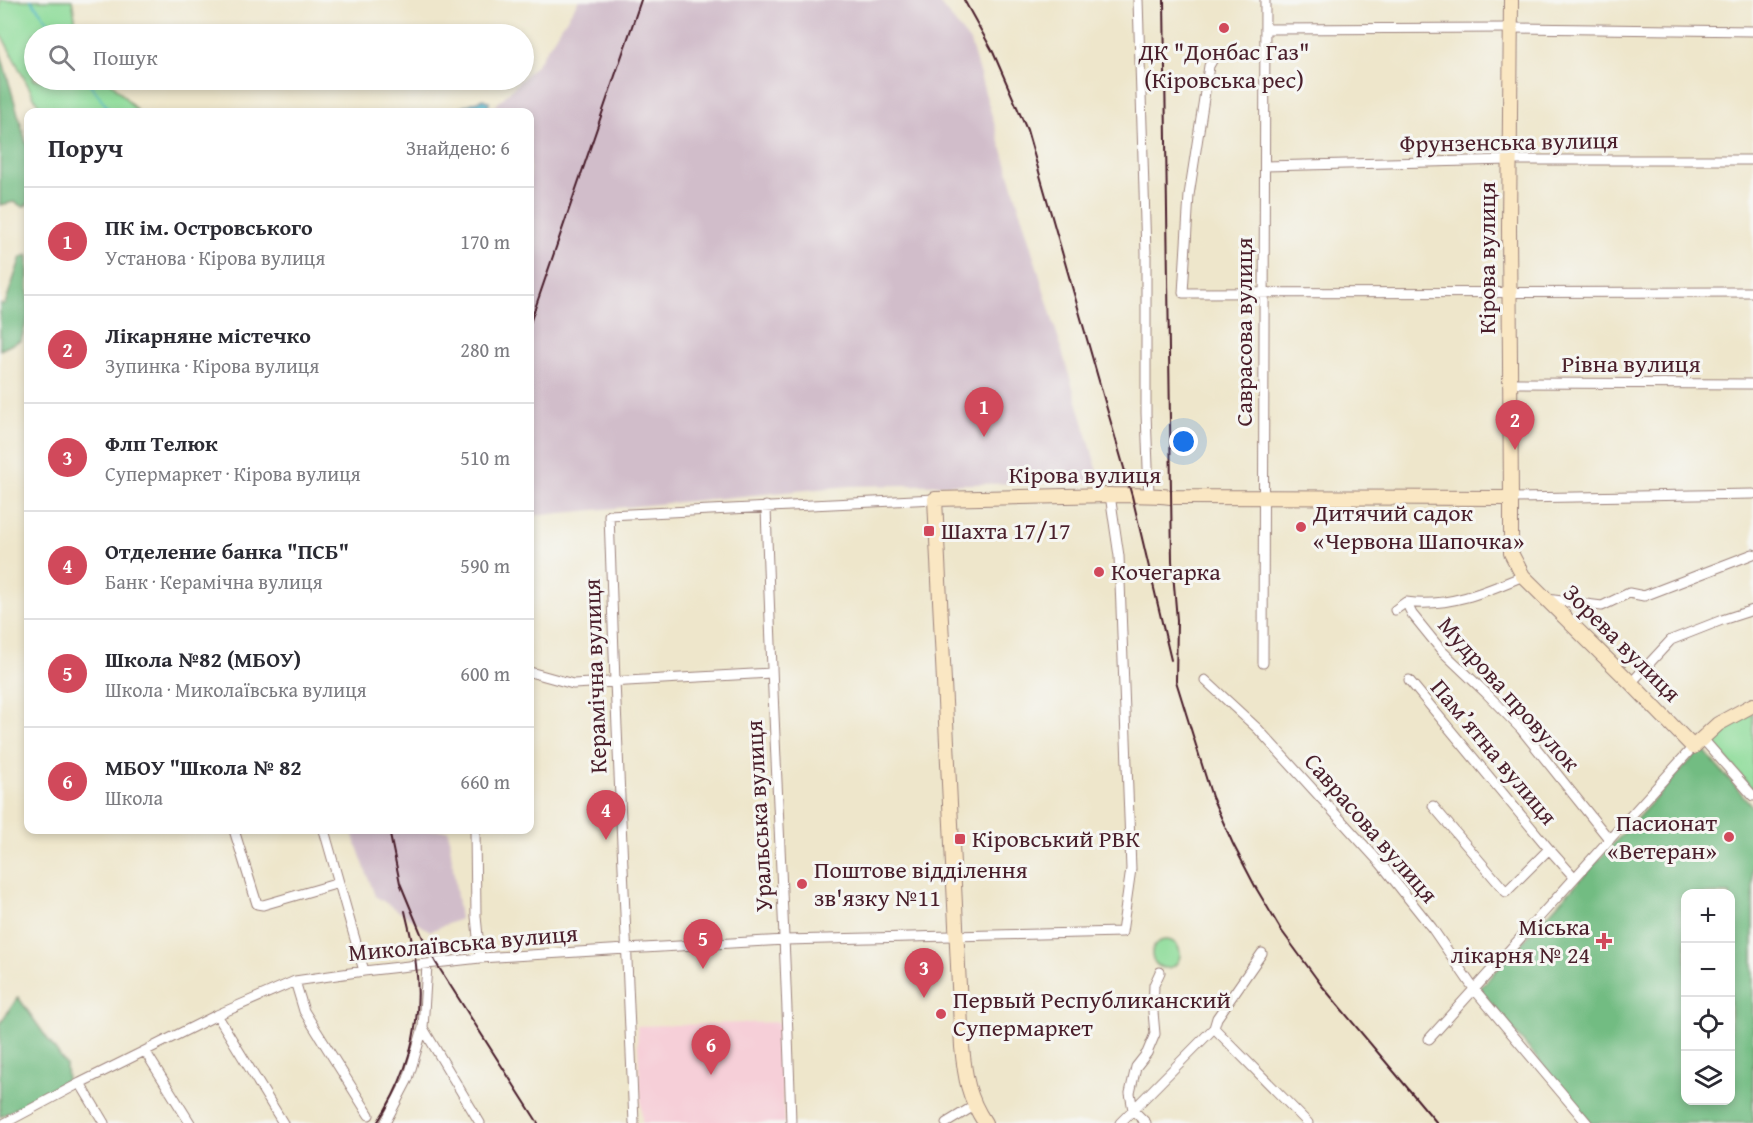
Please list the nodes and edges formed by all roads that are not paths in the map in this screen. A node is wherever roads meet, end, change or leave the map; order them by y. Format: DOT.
graph roads {
  1 [pos="1138,0"];
  2 [pos="1265,0"];
  3 [pos="1511,0"];
  4 [pos="1510,28"];
  5 [pos="1266,29"];
  6 [pos="1753,31"];
  7 [pos="1213,59"];
  8 [pos="1510,160"];
  9 [pos="1753,160"];
  10 [pos="1265,166"];
  11 [pos="1509,292"];
  12 [pos="1753,292"];
  13 [pos="1264,293"];
  14 [pos="1510,383"];
  15 [pos="1753,384"];
  16 [pos="1149,494"];
  17 [pos="1753,494"];
  18 [pos="1110,495"];
  19 [pos="1264,497"];
  20 [pos="1511,498"];
  21 [pos="935,499"];
  22 [pos="766,506"];
  23 [pos="1753,554"];
  24 [pos="1523,576"];
  25 [pos="1546,599"];
  26 [pos="1406,602"];
  27 [pos="1395,610"];
  28 [pos="1753,610"];
  29 [pos="1263,663"];
  30 [pos="534,673"];
  31 [pos="771,673"];
  32 [pos="1205,680"];
  33 [pos="1408,680"];
  34 [pos="615,681"];
  35 [pos="1631,683"];
  36 [pos="1753,705"];
  37 [pos="1697,743"];
  38 [pos="1753,796"];
  39 [pos="1433,806"];
  40 [pos="235,834"];
  41 [pos="325,834"];
  42 [pos="475,834"];
  43 [pos="1609,839"];
  44 [pos="1549,849"];
  45 [pos="1574,877"];
  46 [pos="339,883"];
  47 [pos="957,936"];
  48 [pos="786,940"];
  49 [pos="626,949"];
  50 [pos="1262,953"];
  51 [pos="480,958"];
  52 [pos="427,964"];
  53 [pos="364,971"];
  54 [pos="1160,972"];
  55 [pos="295,981"];
  56 [pos="1474,989"];
  57 [pos="217,1016"];
  58 [pos="423,1028"];
  59 [pos="1214,1028"];
  60 [pos="1429,1039"];
  61 [pos="145,1051"];
  62 [pos="80,1083"];
  63 [pos="974,1106"];
  64 [pos="1133,1110"];
  65 [pos="369,1115"];
  66 [pos="5,1123"];
  67 [pos="104,1123"];
  68 [pos="190,1123"];
  69 [pos="283,1123"];
  70 [pos="385,1123"];
  71 [pos="480,1123"];
  72 [pos="634,1123"];
  73 [pos="791,1123"];
  74 [pos="946,1123"];
  75 [pos="985,1123"];
  76 [pos="1120,1123"];
  77 [pos="1146,1123"];
  78 [pos="1308,1123"];
  79 [pos="1587,1123"];
  1 -- 16 [label="street"];
  2 -- 5 [label="street, Саврасова вулиця"];
  3 -- 4 [label="main road, Кірова вулиця"];
  4 -- 5 [label="street"];
  4 -- 6 [label="street"];
  4 -- 8 [label="main road, Кірова вулиця"];
  5 -- 10 [label="street, Саврасова вулиця"];
  7 -- 13 [label="street"];
  8 -- 9 [label="street, Фрунзенська вулиця"];
  8 -- 10 [label="street, Фрунзенська вулиця"];
  8 -- 11 [label="main road, Кірова вулиця"];
  10 -- 13 [label="street, Саврасова вулиця"];
  11 -- 12 [label="street"];
  11 -- 13 [label="street"];
  11 -- 14 [label="main road, Кірова вулиця"];
  13 -- 19 [label="street, Саврасова вулиця"];
  14 -- 15 [label="street, Рівна вулиця"];
  14 -- 20 [label="main road, Кірова вулиця"];
  16 -- 18 [label="main road, Кірова вулиця"];
  16 -- 19 [label="main road, Кірова вулиця"];
  17 -- 20 [label="street"];
  18 -- 21 [label="main road, Кірова вулиця"];
  18 -- 47 [label="street, Миколаївська вулиця"];
  19 -- 20 [label="main road, Кірова вулиця"];
  19 -- 29 [label="street, Саврасова вулиця"];
  20 -- 24 [label="main road, Зорева вулиця"];
  21 -- 22 [label="street"];
  21 -- 47 [label="main road"];
  22 -- 31 [label="street, Уральська вулиця"];
  22 -- 34 [label="street, Керамічна вулиця"];
  23 -- 25 [label="street"];
  24 -- 25 [label="main road, Зорева вулиця"];
  24 -- 26 [label="street"];
  25 -- 35 [label="main road, Зорева вулиця"];
  26 -- 27 [label="street"];
  26 -- 43 [label="street, Мудрова провулок"];
  28 -- 35 [label="street"];
  30 -- 34 [label="street"];
  31 -- 34 [label="street"];
  31 -- 48 [label="street, Уральська вулиця"];
  32 -- 56 [label="street, Саврасова вулиця"];
  33 -- 44 [label="street, Пам’ятна вулиця"];
  34 -- 49 [label="street, Керамічна вулиця"];
  35 -- 37 [label="main road, Зорева вулиця"];
  36 -- 37 [label="main road"];
  37 -- 38 [label="street"];
  37 -- 43 [label="street"];
  39 -- 44 [label="street, Пам’ятна вулиця"];
  40 -- 46 [label="street"];
  41 -- 46 [label="street"];
  42 -- 51 [label="street"];
  43 -- 45 [label="street"];
  44 -- 45 [label="street, Пам’ятна вулиця"];
  45 -- 56 [label="street"];
  46 -- 53 [label="street"];
  47 -- 48 [label="street, Миколаївська вулиця"];
  47 -- 63 [label="main road"];
  48 -- 49 [label="street, Миколаївська вулиця"];
  48 -- 73 [label="street, Уральська вулиця"];
  49 -- 51 [label="street, Миколаївська вулиця"];
  49 -- 72 [label="street, Керамічна вулиця"];
  50 -- 59 [label="street"];
  51 -- 52 [label="street, Миколаївська вулиця"];
  52 -- 53 [label="street, Миколаївська вулиця"];
  52 -- 58 [label="street"];
  53 -- 55 [label="street, Миколаївська вулиця"];
  54 -- 64 [label="street"];
  55 -- 57 [label="street, Миколаївська вулиця"];
  55 -- 65 [label="street"];
  56 -- 60 [label="street"];
  56 -- 79 [label="street, Саврасова вулиця"];
  57 -- 61 [label="street, Миколаївська вулиця"];
  57 -- 69 [label="street"];
  58 -- 70 [label="street"];
  58 -- 71 [label="street"];
  59 -- 64 [label="street"];
  59 -- 78 [label="street"];
  61 -- 62 [label="street, Миколаївська вулиця"];
  61 -- 68 [label="street"];
  62 -- 66 [label="street, Миколаївська вулиця"];
  62 -- 67 [label="street"];
  63 -- 74 [label="street"];
  63 -- 75 [label="main road"];
  64 -- 76 [label="street"];
  64 -- 77 [label="street"];
}
